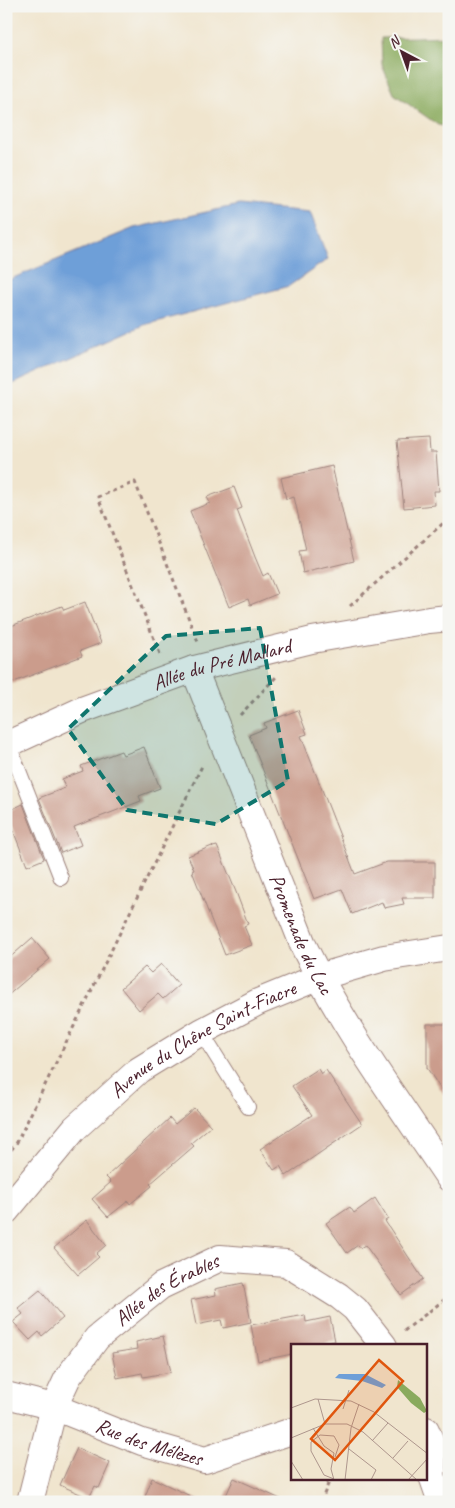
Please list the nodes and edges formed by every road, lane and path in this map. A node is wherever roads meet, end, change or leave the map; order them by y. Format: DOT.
graph roads {
  1 [pos="449,518"];
  2 [pos="348,608"];
  3 [pos="449,618"];
  4 [pos="201,668"];
  5 [pos="279,674"];
  6 [pos="169,678"];
  7 [pos="218,729"];
  8 [pos="7,743"];
  9 [pos="199,757"];
  10 [pos="61,878"];
  11 [pos="449,948"];
  12 [pos="319,977"];
  13 [pos="201,1032"];
  14 [pos="248,1107"];
  15 [pos="6,1156"];
  16 [pos="449,1178"];
  17 [pos="6,1211"];
  18 [pos="449,1296"];
  19 [pos="392,1340"];
  20 [pos="6,1394"];
  21 [pos="54,1407"];
  22 [pos="291,1430"];
  23 [pos="428,1435"];
  24 [pos="429,1473"];
  25 [pos="330,1480"];
  26 [pos="30,1502"];
  27 [pos="321,1502"];
  28 [pos="441,1502"];
  1 -- 2 [label="path"];
  3 -- 4 [label="street, Allée du Pré Mallard"];
  4 -- 6 [label="street, Allée du Pré Mallard"];
  4 -- 6 [label="path"];
  4 -- 7 [label="street, Promenade du Lac"];
  5 -- 7 [label="path"];
  6 -- 8 [label="street, Allée du Pré Mallard"];
  7 -- 12 [label="street, Promenade du Lac"];
  8 -- 10 [label="lane"];
  9 -- 15 [label="path"];
  11 -- 12 [label="street, Avenue du Chêne Saint-Fiacre"];
  12 -- 13 [label="street, Avenue du Chêne Saint-Fiacre"];
  12 -- 16 [label="street, Promenade du Lac"];
  13 -- 14 [label="lane"];
  13 -- 17 [label="street, Avenue du Chêne Saint-Fiacre"];
  18 -- 19 [label="path"];
  19 -- 21 [label="street, Allée des Érables"];
  20 -- 21 [label="street, Rue des Mélèzes"];
  21 -- 22 [label="street, Rue des Mélèzes"];
  21 -- 26 [label="street, Allée des Érables"];
  23 -- 24 [label="street"];
  24 -- 28 [label="street"];
  25 -- 27 [label="path"];
}
